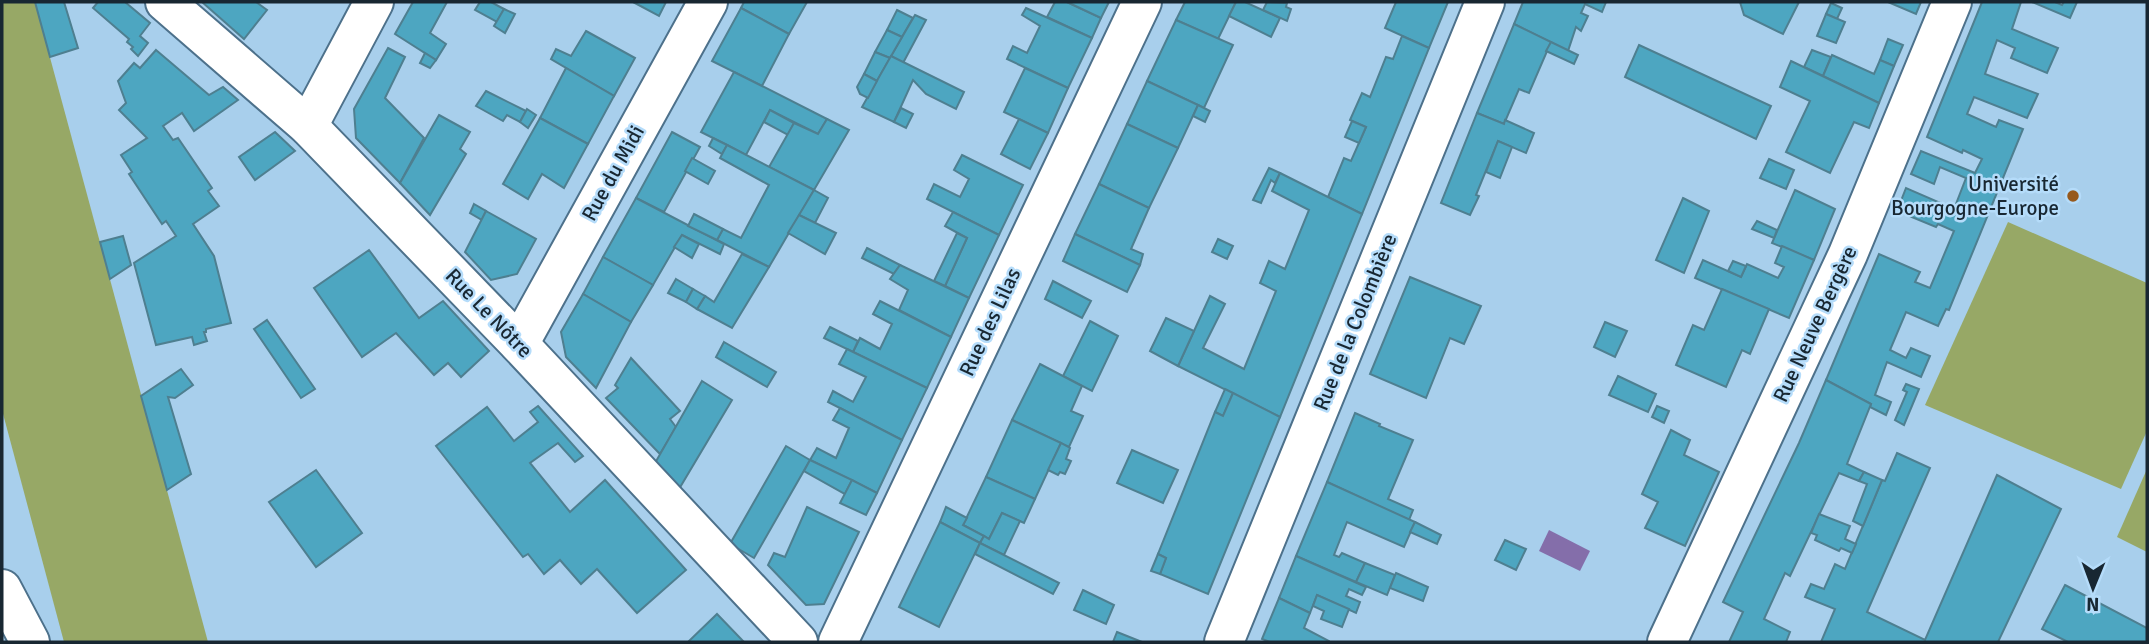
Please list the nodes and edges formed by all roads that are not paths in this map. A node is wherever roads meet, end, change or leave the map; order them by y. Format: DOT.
graph roads {
  1 [pos="165,2"];
  2 [pos="374,2"];
  3 [pos="708,2"];
  4 [pos="1142,2"];
  5 [pos="1485,2"];
  6 [pos="1952,2"];
  7 [pos="308,126"];
  8 [pos="519,344"];
  9 [pos="2,589"];
  10 [pos="30,642"];
  11 [pos="797,642"];
  12 [pos="838,642"];
  13 [pos="1224,642"];
  14 [pos="1667,642"];
  1 -- 7 [label="street, Rue Le Nôtre"];
  2 -- 7 [label="street"];
  3 -- 8 [label="street, Rue du Midi"];
  4 -- 12 [label="street, Rue des Lilas"];
  5 -- 13 [label="street, Rue de la Colombière"];
  6 -- 14 [label="street, Rue Neuve Bergère"];
  7 -- 8 [label="street, Rue Le Nôtre"];
  8 -- 11 [label="street, Rue Le Nôtre"];
  9 -- 10 [label="street"];
}
